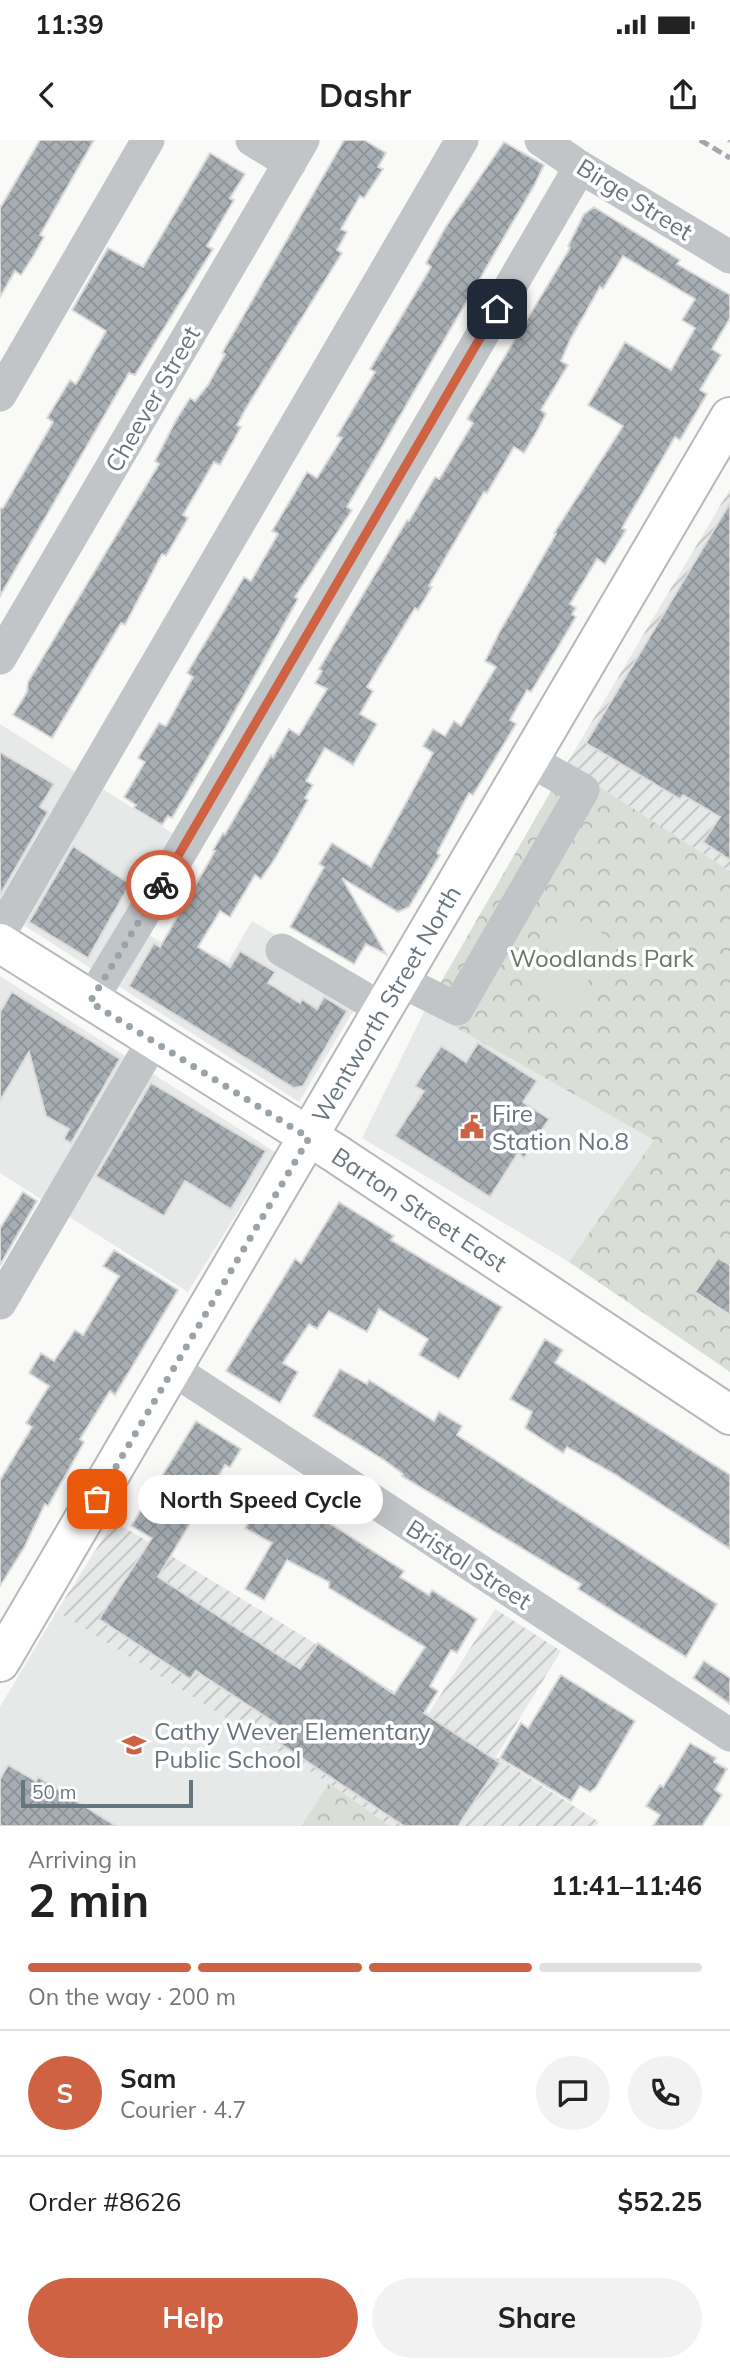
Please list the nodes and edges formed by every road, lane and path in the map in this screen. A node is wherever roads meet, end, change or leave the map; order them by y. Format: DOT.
graph roads {
  1 [pos="148,140"];
  2 [pos="252,140"];
  3 [pos="462,140"];
  4 [pos="541,140"];
  5 [pos="296,152"];
  6 [pos="580,167"];
  7 [pos="730,257"];
  8 [pos="0,395"];
  9 [pos="730,417"];
  10 [pos="0,658"];
  11 [pos="531,761"];
  12 [pos="1,942"];
  13 [pos="282,950"];
  14 [pos="393,995"];
  15 [pos="90,1002"];
  16 [pos="153,1041"];
  17 [pos="309,1138"];
  18 [pos="0,1303"];
  19 [pos="174,1370"];
  20 [pos="730,1415"];
  21 [pos="0,1662"];
  22 [pos="730,1735"];
  1 -- 8 [label="street"];
  2 -- 5 [label="street"];
  3 -- 12 [label="street"];
  4 -- 6 [label="street, Birge Street"];
  5 -- 10 [label="street, Cheever Street"];
  6 -- 7 [label="street, Birge Street"];
  6 -- 15 [label="street"];
  9 -- 11 [label="main road, Wentworth Street North"];
  11 -- 14 [label="main road, Wentworth Street North"];
  11 -- 14 [label="street"];
  12 -- 15 [label="main road, Barton Street East"];
  13 -- 14 [label="street"];
  14 -- 17 [label="main road, Wentworth Street North"];
  15 -- 16 [label="main road, Barton Street East"];
  16 -- 17 [label="main road, Barton Street East"];
  16 -- 18 [label="street"];
  17 -- 19 [label="main road, Wentworth Street North"];
  17 -- 20 [label="main road, Barton Street East"];
  19 -- 21 [label="main road, Wentworth Street North"];
  19 -- 22 [label="street, Bristol Street"];
}
